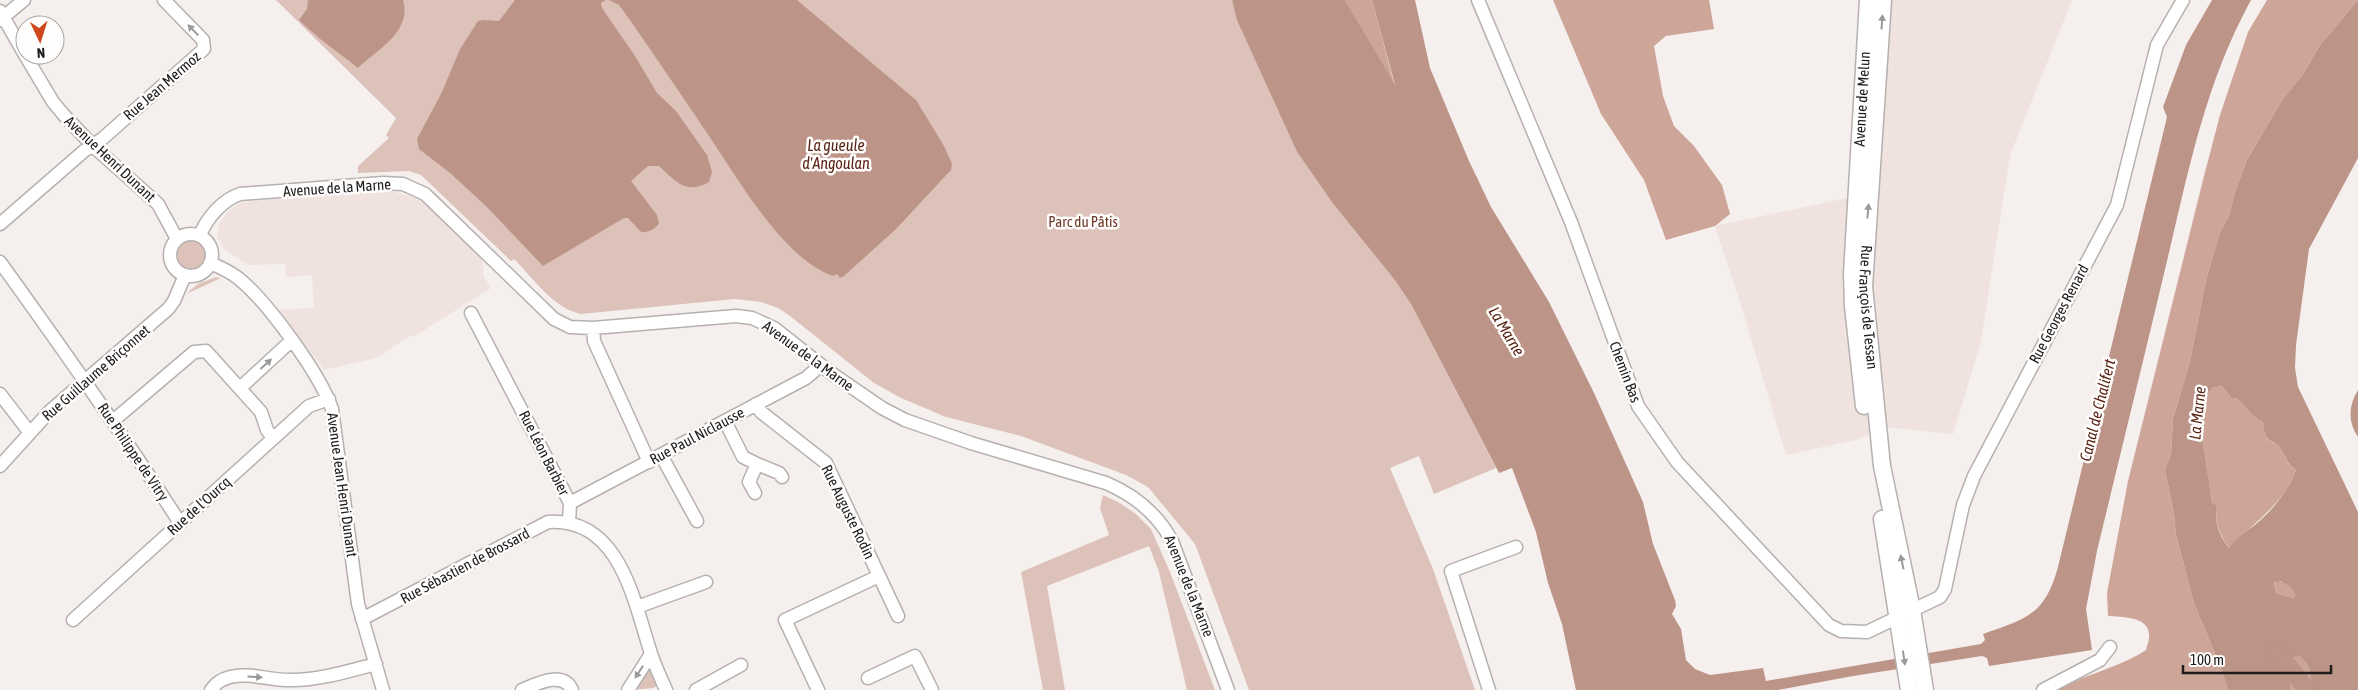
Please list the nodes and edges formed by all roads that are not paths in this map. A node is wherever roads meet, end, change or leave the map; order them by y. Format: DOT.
graph roads {
  1 [pos="24,0"];
  2 [pos="164,0"];
  3 [pos="1478,0"];
  4 [pos="1868,0"];
  5 [pos="1883,0"];
  6 [pos="2183,0"];
  7 [pos="1,16"];
  8 [pos="15,39"];
  9 [pos="31,65"];
  10 [pos="93,146"];
  11 [pos="1856,199"];
  12 [pos="0,224"];
  13 [pos="200,235"];
  14 [pos="177,238"];
  15 [pos="0,262"];
  16 [pos="210,263"];
  17 [pos="185,275"];
  18 [pos="472,313"];
  19 [pos="593,328"];
  20 [pos="291,341"];
  21 [pos="821,365"];
  22 [pos="86,382"];
  23 [pos="240,388"];
  24 [pos="0,394"];
  25 [pos="329,399"];
  26 [pos="756,404"];
  27 [pos="114,420"];
  28 [pos="724,421"];
  29 [pos="30,433"];
  30 [pos="273,438"];
  31 [pos="662,455"];
  32 [pos="649,462"];
  33 [pos="757,464"];
  34 [pos="0,466"];
  35 [pos="782,477"];
  36 [pos="755,493"];
  37 [pos="698,496"];
  38 [pos="687,502"];
  39 [pos="570,503"];
  40 [pos="697,521"];
  41 [pos="180,523"];
  42 [pos="569,523"];
  43 [pos="1516,547"];
  44 [pos="879,576"];
  45 [pos="706,582"];
  46 [pos="638,607"];
  47 [pos="1912,610"];
  48 [pos="898,616"];
  49 [pos="362,619"];
  50 [pos="73,620"];
  51 [pos="1904,627"];
  52 [pos="2110,647"];
  53 [pos="651,654"];
  54 [pos="376,664"];
  55 [pos="741,665"];
  56 [pos="868,678"];
  57 [pos="1916,686"];
  58 [pos="210,690"];
  59 [pos="383,690"];
  60 [pos="522,690"];
  61 [pos="572,690"];
  62 [pos="628,690"];
  63 [pos="666,690"];
  64 [pos="696,690"];
  65 [pos="818,690"];
  66 [pos="932,690"];
  67 [pos="1228,690"];
  68 [pos="1489,690"];
  69 [pos="2043,690"];
  1 -- 7 [label="street"];
  10 -- 2 [label="street, Rue Jean Mermoz, one-way"];
  3 -- 51 [label="street, Chemin Bas"];
  4 -- 11 [label="main road, Avenue de Melun"];
  47 -- 5 [label="main road, Rue François de Tessan, one-way"];
  6 -- 47 [label="street, Rue Georges Renard"];
  7 -- 8 [label="street, Avenue Henri Dunant"];
  9 -- 10 [label="street, Avenue Henri Dunant"];
  10 -- 12 [label="street"];
  10 -- 14 [label="street, Avenue Henri Dunant"];
  11 -- 51 [label="main road, Rue François de Tessan"];
  13 -- 14 [label="street"];
  13 -- 16 [label="street"];
  13 -- 19 [label="street, Avenue de la Marne"];
  14 -- 17 [label="street"];
  15 -- 22 [label="street, Rue Philippe de Vitry"];
  16 -- 17 [label="street"];
  16 -- 20 [label="street, Avenue Jean Henri Dunant"];
  17 -- 22 [label="street, Rue Guillaume Briçonnet"];
  18 -- 39 [label="street, Rue Léon Barbier"];
  19 -- 21 [label="street, Avenue de la Marne"];
  19 -- 32 [label="street"];
  23 -- 20 [label="street, one-way"];
  20 -- 25 [label="street, Avenue Jean Henri Dunant"];
  21 -- 26 [label="street, Rue Paul Niclausse"];
  21 -- 67 [label="street, Avenue de la Marne"];
  22 -- 27 [label="street, Rue Philippe de Vitry"];
  22 -- 29 [label="street, Rue Guillaume Briçonnet"];
  23 -- 27 [label="street"];
  23 -- 30 [label="street"];
  24 -- 29 [label="street"];
  25 -- 30 [label="street, Rue de l'Ourcq"];
  25 -- 49 [label="street, Avenue Jean Henri Dunant"];
  26 -- 28 [label="street, Rue Paul Niclausse"];
  26 -- 44 [label="street, Rue Auguste Rodin"];
  27 -- 41 [label="street, Rue Philippe de Vitry"];
  28 -- 31 [label="street, Rue Paul Niclausse"];
  28 -- 33 [label="street"];
  29 -- 34 [label="street, Rue Guillaume Briçonnet"];
  30 -- 41 [label="street, Rue de l'Ourcq"];
  31 -- 32 [label="street, Rue Paul Niclausse"];
  31 -- 38 [label="street"];
  32 -- 39 [label="street, Rue Paul Niclausse"];
  33 -- 35 [label="street"];
  33 -- 36 [label="street"];
  37 -- 38 [label="street"];
  38 -- 40 [label="street"];
  39 -- 42 [label="street, Rue Léon Barbier"];
  41 -- 50 [label="street, Rue de l'Ourcq"];
  42 -- 46 [label="street"];
  42 -- 49 [label="street, Rue Sébastien de Brossard"];
  43 -- 68 [label="street"];
  44 -- 48 [label="street, Rue Auguste Rodin"];
  44 -- 65 [label="street"];
  45 -- 46 [label="street"];
  46 -- 53 [label="street"];
  47 -- 51 [label="main road, Rue François de Tessan"];
  49 -- 54 [label="street, Avenue Jean Henri Dunant"];
  51 -- 57 [label="main road"];
  52 -- 69 [label="street"];
  53 -- 62 [label="street, one-way"];
  53 -- 63 [label="street"];
  58 -- 54 [label="street, one-way"];
  54 -- 59 [label="street, Avenue Jean Henri Dunant"];
  55 -- 64 [label="street"];
  56 -- 66 [label="street"];
  60 -- 61 [label="street"];
}
